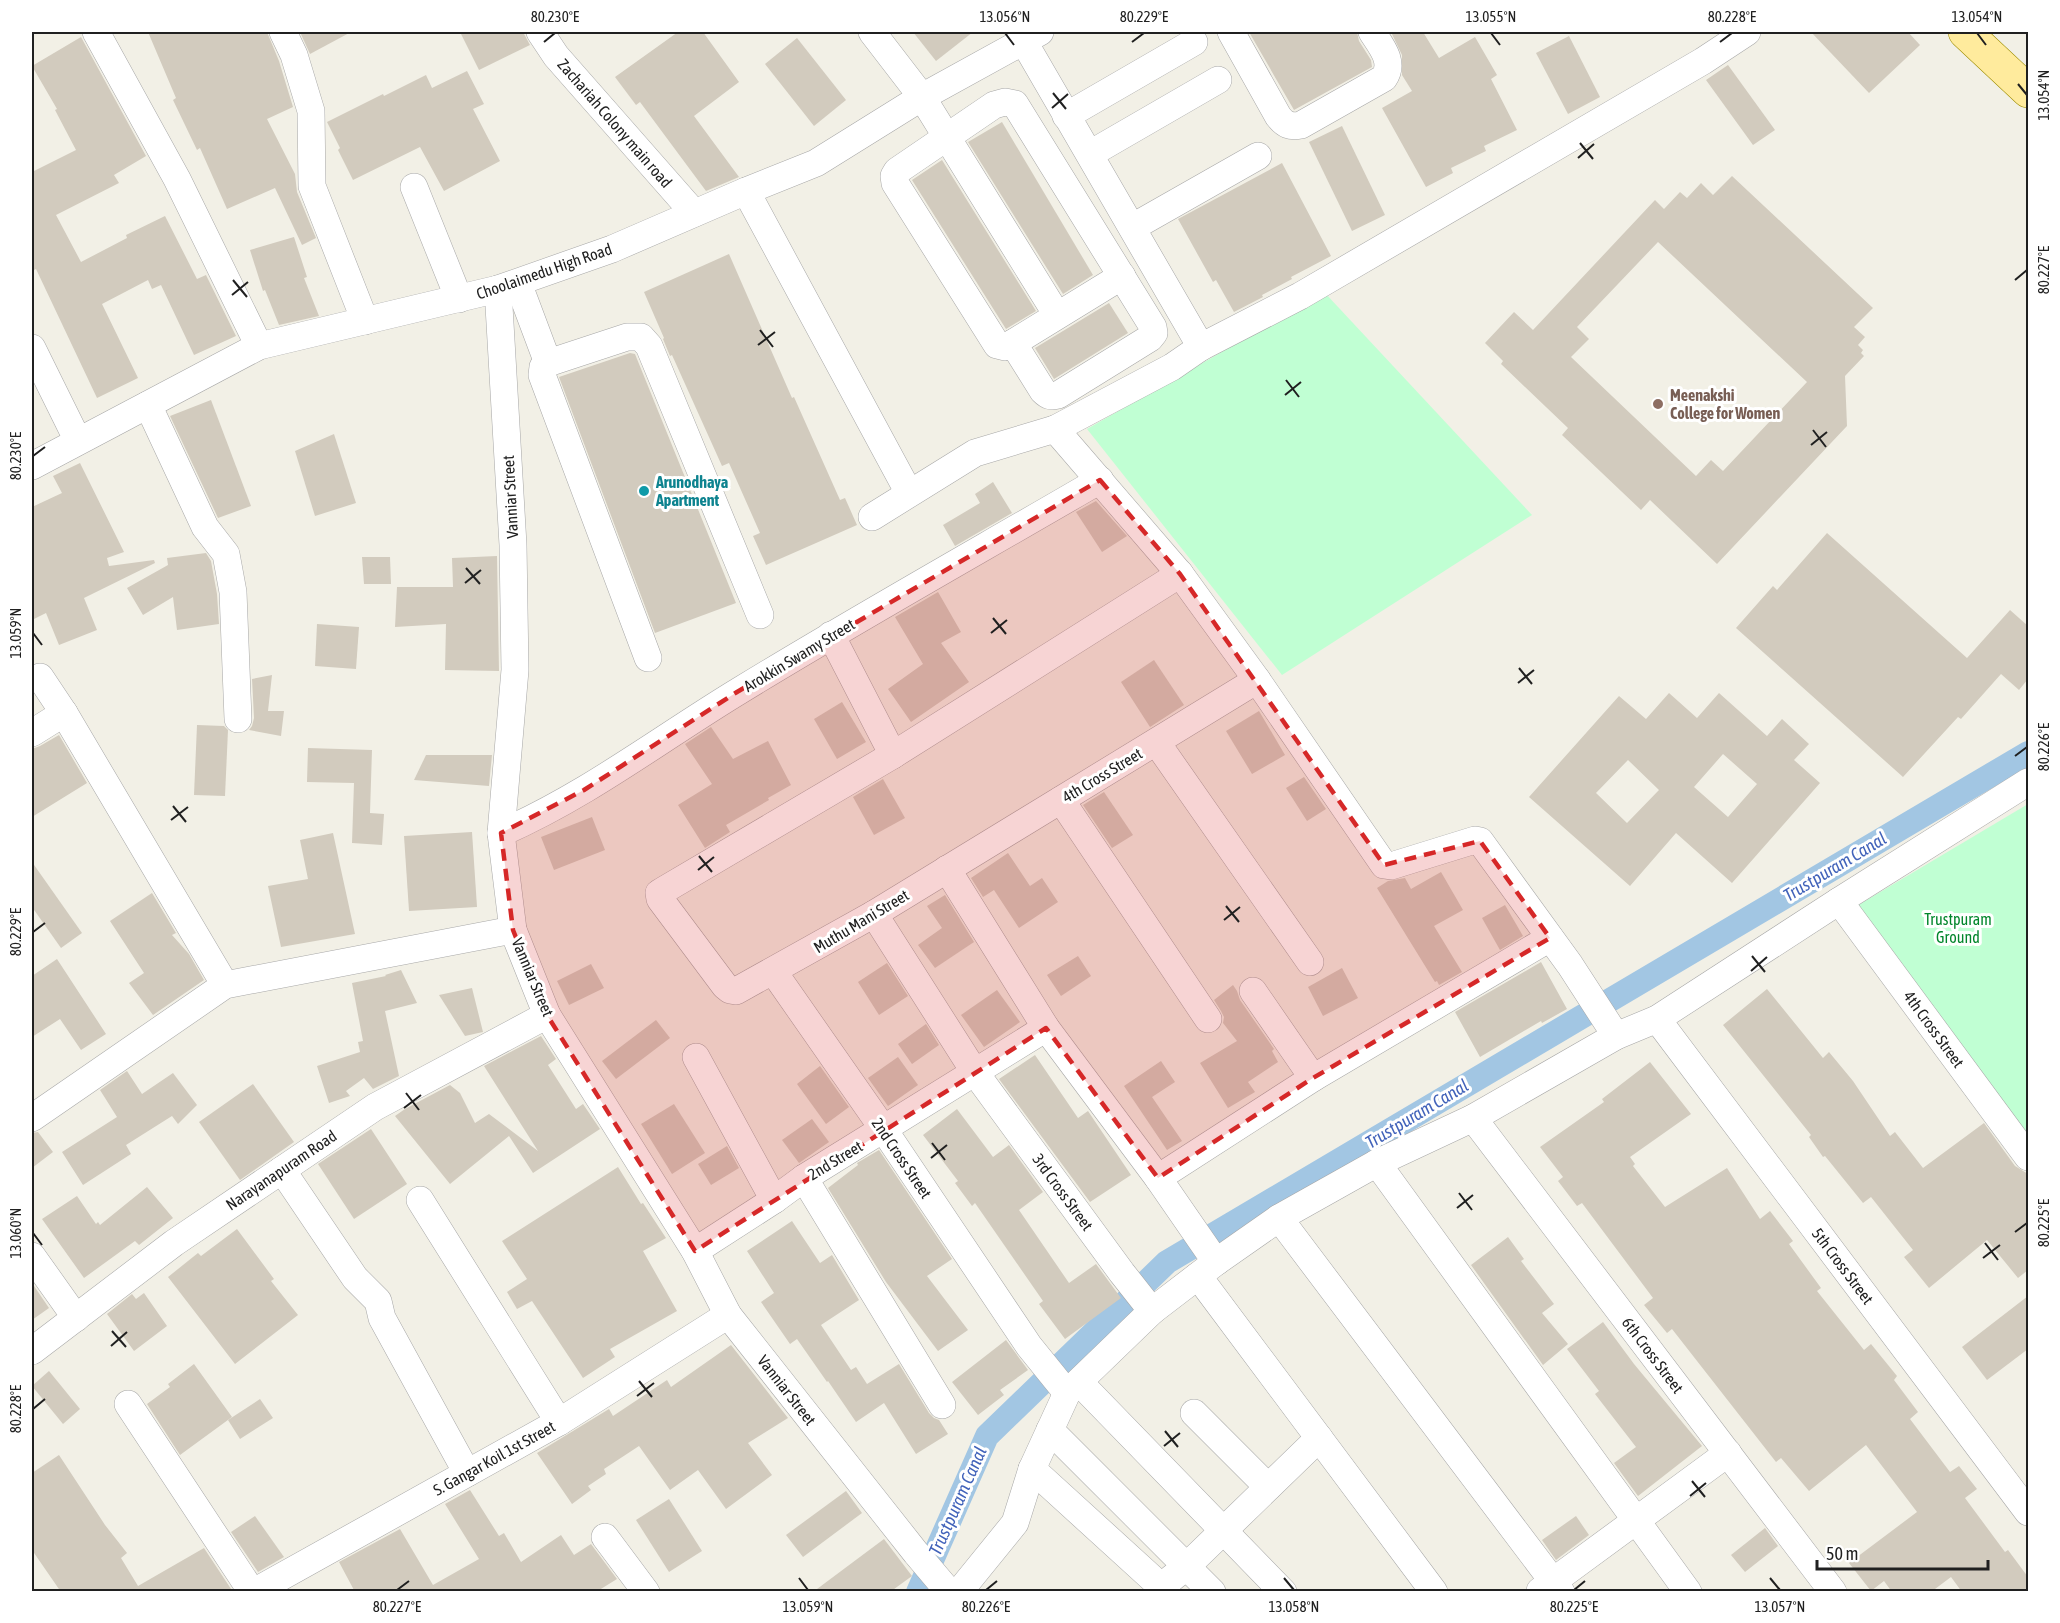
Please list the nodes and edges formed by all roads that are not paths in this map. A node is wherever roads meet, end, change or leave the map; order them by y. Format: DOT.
graph roads {
  1 [pos="96,32"];
  2 [pos="283,32"];
  3 [pos="540,32"];
  4 [pos="872,32"];
  5 [pos="1231,32"];
  6 [pos="1372,32"];
  7 [pos="1747,32"];
  8 [pos="1965,32"];
  9 [pos="1032,37"];
  10 [pos="1194,42"];
  11 [pos="1218,80"];
  12 [pos="2028,91"];
  13 [pos="922,97"];
  14 [pos="1066,116"];
  15 [pos="946,136"];
  16 [pos="1090,154"];
  17 [pos="1258,156"];
  18 [pos="414,187"];
  19 [pos="746,190"];
  20 [pos="694,213"];
  21 [pos="1133,227"];
  22 [pos="1122,276"];
  23 [pos="508,286"];
  24 [pos="459,299"];
  25 [pos="1057,315"];
  26 [pos="365,321"];
  27 [pos="1013,343"];
  28 [pos="259,346"];
  29 [pos="1202,347"];
  30 [pos="32,348"];
  31 [pos="548,363"];
  32 [pos="1097,370"];
  33 [pos="1113,397"];
  34 [pos="148,405"];
  35 [pos="1055,429"];
  36 [pos="78,441"];
  37 [pos="32,466"];
  38 [pos="1100,480"];
  39 [pos="909,493"];
  40 [pos="872,517"];
  41 [pos="1180,574"];
  42 [pos="760,615"];
  43 [pos="831,635"];
  44 [pos="648,658"];
  45 [pos="40,677"];
  46 [pos="1257,680"];
  47 [pos="64,713"];
  48 [pos="238,719"];
  49 [pos="32,734"];
  50 [pos="1157,743"];
  51 [pos="893,755"];
  52 [pos="2028,782"];
  53 [pos="1061,800"];
  54 [pos="501,833"];
  55 [pos="947,869"];
  56 [pos="1839,901"];
  57 [pos="874,914"];
  58 [pos="513,930"];
  59 [pos="1550,939"];
  60 [pos="1310,962"];
  61 [pos="773,971"];
  62 [pos="225,985"];
  63 [pos="1253,991"];
  64 [pos="547,1015"];
  65 [pos="1208,1019"];
  66 [pos="1657,1019"];
  67 [pos="1046,1028"];
  68 [pos="1616,1036"];
  69 [pos="696,1057"];
  70 [pos="975,1071"];
  71 [pos="1313,1078"];
  72 [pos="32,1118"];
  73 [pos="1473,1118"];
  74 [pos="884,1130"];
  75 [pos="2028,1158"];
  76 [pos="1377,1163"];
  77 [pos="282,1170"];
  78 [pos="1158,1178"];
  79 [pos="804,1179"];
  80 [pos="420,1200"];
  81 [pos="774,1200"];
  82 [pos="1280,1218"];
  83 [pos="695,1251"];
  84 [pos="32,1256"];
  85 [pos="1207,1269"];
  86 [pos="1152,1311"];
  87 [pos="728,1316"];
  88 [pos="76,1318"];
  89 [pos="32,1350"];
  90 [pos="1073,1388"];
  91 [pos="128,1404"];
  92 [pos="942,1405"];
  93 [pos="1194,1413"];
  94 [pos="559,1422"];
  95 [pos="1050,1430"];
  96 [pos="1319,1438"];
  97 [pos="1728,1453"];
  98 [pos="1032,1469"];
  99 [pos="467,1473"];
  100 [pos="1268,1487"];
  101 [pos="2028,1512"];
  102 [pos="1636,1521"];
  103 [pos="1223,1530"];
  104 [pos="605,1537"];
  105 [pos="1187,1566"];
  106 [pos="1551,1588"];
  107 [pos="1164,1589"];
  108 [pos="642,1590"];
  109 [pos="253,1592"];
  110 [pos="949,1592"];
  111 [pos="959,1592"];
  112 [pos="1212,1592"];
  113 [pos="1283,1592"];
  114 [pos="1434,1592"];
  115 [pos="1688,1592"];
  116 [pos="1833,1592"];
  1 -- 28 [label="street"];
  2 -- 26 [label="street"];
  3 -- 20 [label="street, Zachariah Colony main road"];
  4 -- 13 [label="street"];
  5 -- 6 [label="street"];
  7 -- 29 [label="street"];
  8 -- 12 [label="main road"];
  9 -- 13 [label="street, Choolaimedu High Road"];
  9 -- 14 [label="street"];
  10 -- 14 [label="street"];
  11 -- 16 [label="street"];
  13 -- 15 [label="street"];
  13 -- 19 [label="street, Choolaimedu High Road"];
  14 -- 16 [label="street"];
  15 -- 22 [label="street"];
  15 -- 25 [label="street"];
  15 -- 27 [label="street"];
  16 -- 21 [label="street"];
  17 -- 21 [label="street"];
  18 -- 24 [label="street"];
  19 -- 20 [label="street, Choolaimedu High Road"];
  19 -- 39 [label="street"];
  20 -- 23 [label="street, Choolaimedu High Road"];
  21 -- 29 [label="street"];
  22 -- 25 [label="street"];
  22 -- 32 [label="street"];
  23 -- 24 [label="street, Choolaimedu High Road"];
  23 -- 31 [label="street"];
  23 -- 54 [label="street, Vanniar Street"];
  24 -- 26 [label="street, Choolaimedu High Road"];
  25 -- 27 [label="street"];
  26 -- 28 [label="street, Choolaimedu High Road"];
  27 -- 32 [label="street"];
  28 -- 34 [label="street, Choolaimedu High Road"];
  29 -- 33 [label="street"];
  30 -- 36 [label="street"];
  31 -- 42 [label="street"];
  31 -- 44 [label="street"];
  32 -- 33 [label="street"];
  33 -- 35 [label="street"];
  34 -- 36 [label="street, Choolaimedu High Road"];
  34 -- 48 [label="street"];
  35 -- 38 [label="street"];
  35 -- 39 [label="street"];
  36 -- 37 [label="street, Choolaimedu High Road"];
  38 -- 41 [label="street"];
  38 -- 43 [label="street, Arokkin Swamy Street"];
  39 -- 40 [label="street"];
  41 -- 46 [label="street"];
  41 -- 51 [label="street"];
  43 -- 51 [label="street"];
  43 -- 54 [label="street, Arokkin Swamy Street"];
  45 -- 47 [label="street"];
  46 -- 50 [label="street, 4th Cross Street"];
  46 -- 59 [label="street"];
  47 -- 49 [label="street"];
  47 -- 62 [label="street"];
  50 -- 53 [label="street, 4th Cross Street"];
  50 -- 60 [label="street"];
  51 -- 61 [label="street, Muthu Mani Street"];
  52 -- 56 [label="street"];
  53 -- 55 [label="street, 4th Cross Street"];
  53 -- 65 [label="street"];
  54 -- 58 [label="street, Vanniar Street"];
  55 -- 57 [label="street, Muthu Mani Street"];
  55 -- 67 [label="street"];
  56 -- 66 [label="street"];
  56 -- 75 [label="street, 4th Cross Street"];
  57 -- 61 [label="street, Muthu Mani Street"];
  57 -- 70 [label="street, 3rd Cross Street"];
  58 -- 62 [label="street"];
  58 -- 64 [label="street, Vanniar Street"];
  59 -- 68 [label="street"];
  59 -- 71 [label="street"];
  61 -- 74 [label="street, 2nd Cross Street"];
  62 -- 72 [label="street"];
  63 -- 71 [label="street"];
  64 -- 77 [label="street, Narayanapuram Road"];
  64 -- 83 [label="street, Vanniar Street"];
  66 -- 68 [label="street"];
  66 -- 101 [label="street, 5th Cross Street"];
  67 -- 70 [label="street, 2nd Street"];
  67 -- 78 [label="street"];
  68 -- 73 [label="street"];
  69 -- 81 [label="street"];
  70 -- 74 [label="street, 2nd Street"];
  70 -- 86 [label="street, 3rd Cross Street"];
  71 -- 78 [label="street"];
  73 -- 76 [label="street"];
  73 -- 97 [label="street, 6th Cross Street"];
  74 -- 79 [label="street, 2nd Street"];
  74 -- 90 [label="street, 2nd Cross Street"];
  76 -- 82 [label="street"];
  76 -- 102 [label="street"];
  77 -- 88 [label="street, Narayanapuram Road"];
  77 -- 99 [label="street"];
  78 -- 85 [label="street"];
  79 -- 81 [label="street, 2nd Street"];
  79 -- 92 [label="street"];
  80 -- 94 [label="street"];
  81 -- 83 [label="street, 2nd Street"];
  82 -- 85 [label="street"];
  82 -- 106 [label="street"];
  83 -- 87 [label="street, Vanniar Street"];
  84 -- 88 [label="street"];
  85 -- 86 [label="street"];
  85 -- 96 [label="street"];
  86 -- 90 [label="street"];
  87 -- 94 [label="street, S. Gangar Koil 1st Street"];
  87 -- 110 [label="street, Vanniar Street"];
  88 -- 89 [label="street, Narayanapuram Road"];
  90 -- 95 [label="street"];
  90 -- 103 [label="street, 2nd Cross Street"];
  91 -- 109 [label="street"];
  93 -- 100 [label="street"];
  94 -- 99 [label="street, S. Gangar Koil 1st Street"];
  95 -- 98 [label="street"];
  95 -- 105 [label="street"];
  96 -- 100 [label="street"];
  96 -- 114 [label="street"];
  97 -- 102 [label="street"];
  97 -- 116 [label="street, 6th Cross Street"];
  98 -- 107 [label="street"];
  98 -- 111 [label="street"];
  99 -- 109 [label="street, S. Gangar Koil 1st Street"];
  100 -- 103 [label="street"];
  102 -- 106 [label="street"];
  102 -- 115 [label="street"];
  103 -- 105 [label="street"];
  103 -- 113 [label="street, 2nd Cross Street"];
  104 -- 108 [label="street"];
  105 -- 107 [label="street"];
  105 -- 112 [label="street"];
}
